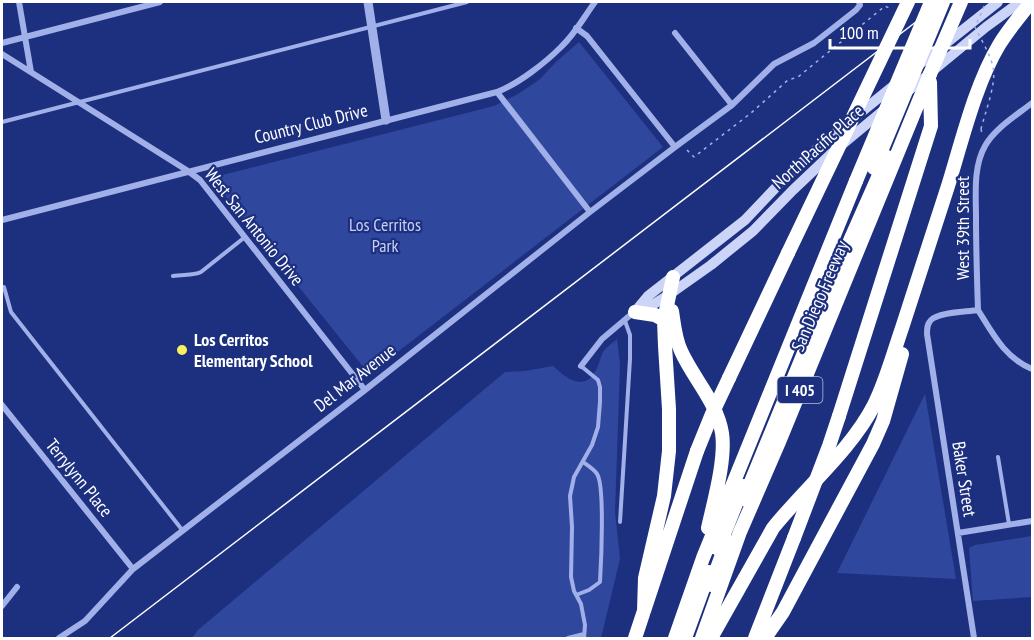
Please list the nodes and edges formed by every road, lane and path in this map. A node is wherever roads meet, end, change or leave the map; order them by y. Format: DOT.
graph roads {
  1 [pos="20,2"];
  2 [pos="160,2"];
  3 [pos="368,2"];
  4 [pos="467,2"];
  5 [pos="595,2"];
  6 [pos="859,2"];
  7 [pos="908,2"];
  8 [pos="931,2"];
  9 [pos="943,2"];
  10 [pos="950,2"];
  11 [pos="961,2"];
  12 [pos="986,2"];
  13 [pos="998,2"];
  14 [pos="1020,2"];
  15 [pos="1031,2"];
  16 [pos="893,10"];
  17 [pos="372,26"];
  18 [pos="576,28"];
  19 [pos="675,33"];
  20 [pos="25,36"];
  21 [pos="2,43"];
  22 [pos="2,54"];
  23 [pos="31,72"];
  24 [pos="930,74"];
  25 [pos="497,92"];
  26 [pos="78,101"];
  27 [pos="1032,103"];
  28 [pos="732,105"];
  29 [pos="386,120"];
  30 [pos="2,122"];
  31 [pos="981,129"];
  32 [pos="675,147"];
  33 [pos="188,171"];
  34 [pos="590,212"];
  35 [pos="2,220"];
  36 [pos="245,237"];
  37 [pos="930,242"];
  38 [pos="173,276"];
  39 [pos="674,277"];
  40 [pos="4,287"];
  41 [pos="670,294"];
  42 [pos="4,299"];
  43 [pos="978,310"];
  44 [pos="629,316"];
  45 [pos="669,323"];
  46 [pos="581,366"];
  47 [pos="1032,369"];
  48 [pos="365,390"];
  49 [pos="2,405"];
  50 [pos="998,457"];
  51 [pos="582,462"];
  52 [pos="1032,521"];
  53 [pos="620,522"];
  54 [pos="1009,525"];
  55 [pos="183,531"];
  56 [pos="958,533"];
  57 [pos="702,558"];
  58 [pos="133,569"];
  59 [pos="16,586"];
  60 [pos="576,595"];
  61 [pos="2,606"];
  62 [pos="644,610"];
  63 [pos="584,636"];
  64 [pos="59,639"];
  65 [pos="568,639"];
  66 [pos="634,639"];
  67 [pos="675,639"];
  68 [pos="686,639"];
  69 [pos="693,639"];
  70 [pos="702,639"];
  71 [pos="711,639"];
  72 [pos="755,639"];
  73 [pos="765,639"];
  74 [pos="974,639"];
  1 -- 20 [label="street"];
  2 -- 20 [label="street"];
  3 -- 17 [label="street"];
  4 -- 17 [label="lane"];
  5 -- 18 [label="street, Country Club Drive"];
  6 -- 28 [label="street"];
  7 -- 62 [label="highway, bridge"];
  8 -- 57 [label="highway, San Diego Freeway / I 405, bridge"];
  9 -- 68 [label="highway, bridge"];
  10 -- 69 [label="highway"];
  11 -- 24 [label="highway, San Diego Freeway / I 405, bridge"];
  12 -- 31 [label="path, bridge"];
  13 -- 39 [label="main road, North Pacific Place"];
  14 -- 41 [label="main road, North Pacific Place"];
  15 -- 37 [label="highway"];
  16 -- 32 [label="path"];
  17 -- 26 [label="lane"];
  17 -- 29 [label="street"];
  18 -- 25 [label="street, Country Club Drive"];
  18 -- 32 [label="street"];
  19 -- 28 [label="street"];
  20 -- 21 [label="street"];
  20 -- 23 [label="street"];
  22 -- 23 [label="street, West San Antonio Drive"];
  23 -- 26 [label="street, West San Antonio Drive"];
  24 -- 70 [label="highway, San Diego Freeway / I 405"];
  24 -- 72 [label="highway, bridge"];
  25 -- 29 [label="street, Country Club Drive"];
  25 -- 34 [label="street"];
  26 -- 30 [label="lane"];
  26 -- 33 [label="street, West San Antonio Drive"];
  27 -- 43 [label="street, West 39th Street"];
  28 -- 32 [label="street"];
  29 -- 33 [label="street, Country Club Drive"];
  32 -- 34 [label="street, Del Mar Avenue"];
  33 -- 35 [label="street, Country Club Drive"];
  33 -- 36 [label="street, West San Antonio Drive"];
  34 -- 48 [label="street, Del Mar Avenue"];
  36 -- 38 [label="lane"];
  36 -- 48 [label="street, West San Antonio Drive"];
  37 -- 71 [label="highway"];
  37 -- 73 [label="highway"];
  39 -- 41 [label="highway"];
  39 -- 44 [label="main road, North Pacific Place"];
  40 -- 42 [label="lane"];
  41 -- 44 [label="main road, North Pacific Place"];
  41 -- 45 [label="highway"];
  42 -- 55 [label="lane"];
  43 -- 47 [label="street"];
  43 -- 56 [label="street, Baker Street"];
  44 -- 45 [label="highway"];
  44 -- 46 [label="street, North Pacific Place"];
  44 -- 53 [label="lane"];
  45 -- 57 [label="highway"];
  45 -- 62 [label="highway"];
  46 -- 51 [label="lane"];
  48 -- 55 [label="street, Del Mar Avenue"];
  49 -- 58 [label="street, Terrylynn Place"];
  50 -- 54 [label="lane"];
  51 -- 60 [label="lane"];
  51 -- 60 [label="lane"];
  52 -- 54 [label="street"];
  54 -- 56 [label="street"];
  55 -- 58 [label="street, Del Mar Avenue"];
  56 -- 74 [label="street, Baker Street"];
  57 -- 67 [label="highway, San Diego Freeway / I 405"];
  58 -- 64 [label="street, Del Mar Avenue"];
  59 -- 61 [label="street"];
  60 -- 63 [label="lane"];
  62 -- 66 [label="highway"];
  63 -- 65 [label="lane"];
}
